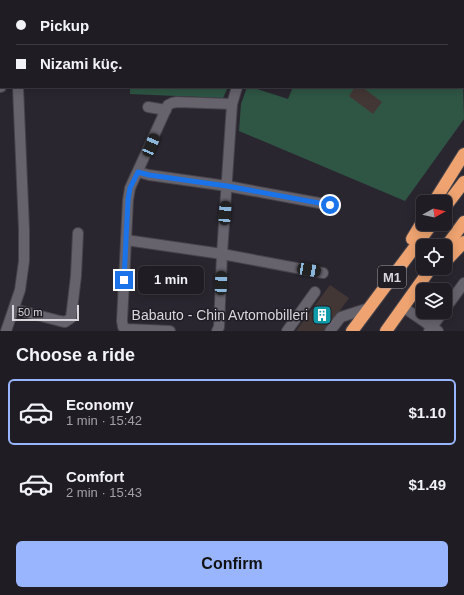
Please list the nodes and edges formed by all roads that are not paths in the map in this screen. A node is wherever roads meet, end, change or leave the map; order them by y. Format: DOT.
graph roads {
  1 [pos="18,88"];
  2 [pos="237,88"];
  3 [pos="232,104"];
  4 [pos="148,107"];
  5 [pos="166,110"];
  6 [pos="464,154"];
  7 [pos="138,172"];
  8 [pos="464,182"];
  9 [pos="227,186"];
  10 [pos="438,195"];
  11 [pos="452,198"];
  12 [pos="330,205"];
  13 [pos="464,222"];
  14 [pos="417,231"];
  15 [pos="427,231"];
  16 [pos="78,233"];
  17 [pos="452,239"];
  18 [pos="126,240"];
  19 [pos="464,242"];
  20 [pos="222,254"];
  21 [pos="452,255"];
  22 [pos="324,273"];
  23 [pos="426,275"];
  24 [pos="433,275"];
  25 [pos="464,283"];
  26 [pos="382,291"];
  27 [pos="315,292"];
  28 [pos="452,299"];
  29 [pos="403,307"];
  30 [pos="369,308"];
  31 [pos="14,309"];
  32 [pos="439,319"];
  33 [pos="433,330"];
  34 [pos="6,331"];
  35 [pos="170,331"];
  36 [pos="217,331"];
  37 [pos="287,331"];
  38 [pos="330,331"];
  39 [pos="352,331"];
  40 [pos="386,331"];
  1 -- 31 [label="street"];
  2 -- 3 [label="street"];
  3 -- 5 [label="street"];
  3 -- 9 [label="street"];
  4 -- 5 [label="street"];
  5 -- 7 [label="street"];
  6 -- 10 [label="highway"];
  7 -- 9 [label="street"];
  7 -- 18 [label="street"];
  8 -- 11 [label="highway"];
  9 -- 12 [label="street"];
  9 -- 20 [label="street"];
  13 -- 17 [label="highway"];
  14 -- 26 [label="highway"];
  15 -- 26 [label="highway, M1"];
  16 -- 31 [label="street"];
  18 -- 20 [label="street"];
  18 -- 35 [label="street"];
  19 -- 21 [label="highway"];
  20 -- 22 [label="street"];
  20 -- 36 [label="street"];
  23 -- 29 [label="highway, M1"];
  24 -- 29 [label="highway"];
  25 -- 28 [label="street"];
  26 -- 30 [label="highway, M1"];
  27 -- 37 [label="street"];
  29 -- 33 [label="street"];
  29 -- 40 [label="highway, M1"];
  30 -- 38 [label="street"];
  30 -- 39 [label="highway, M1"];
  31 -- 34 [label="street"];
  32 -- 33 [label="street"];
}
